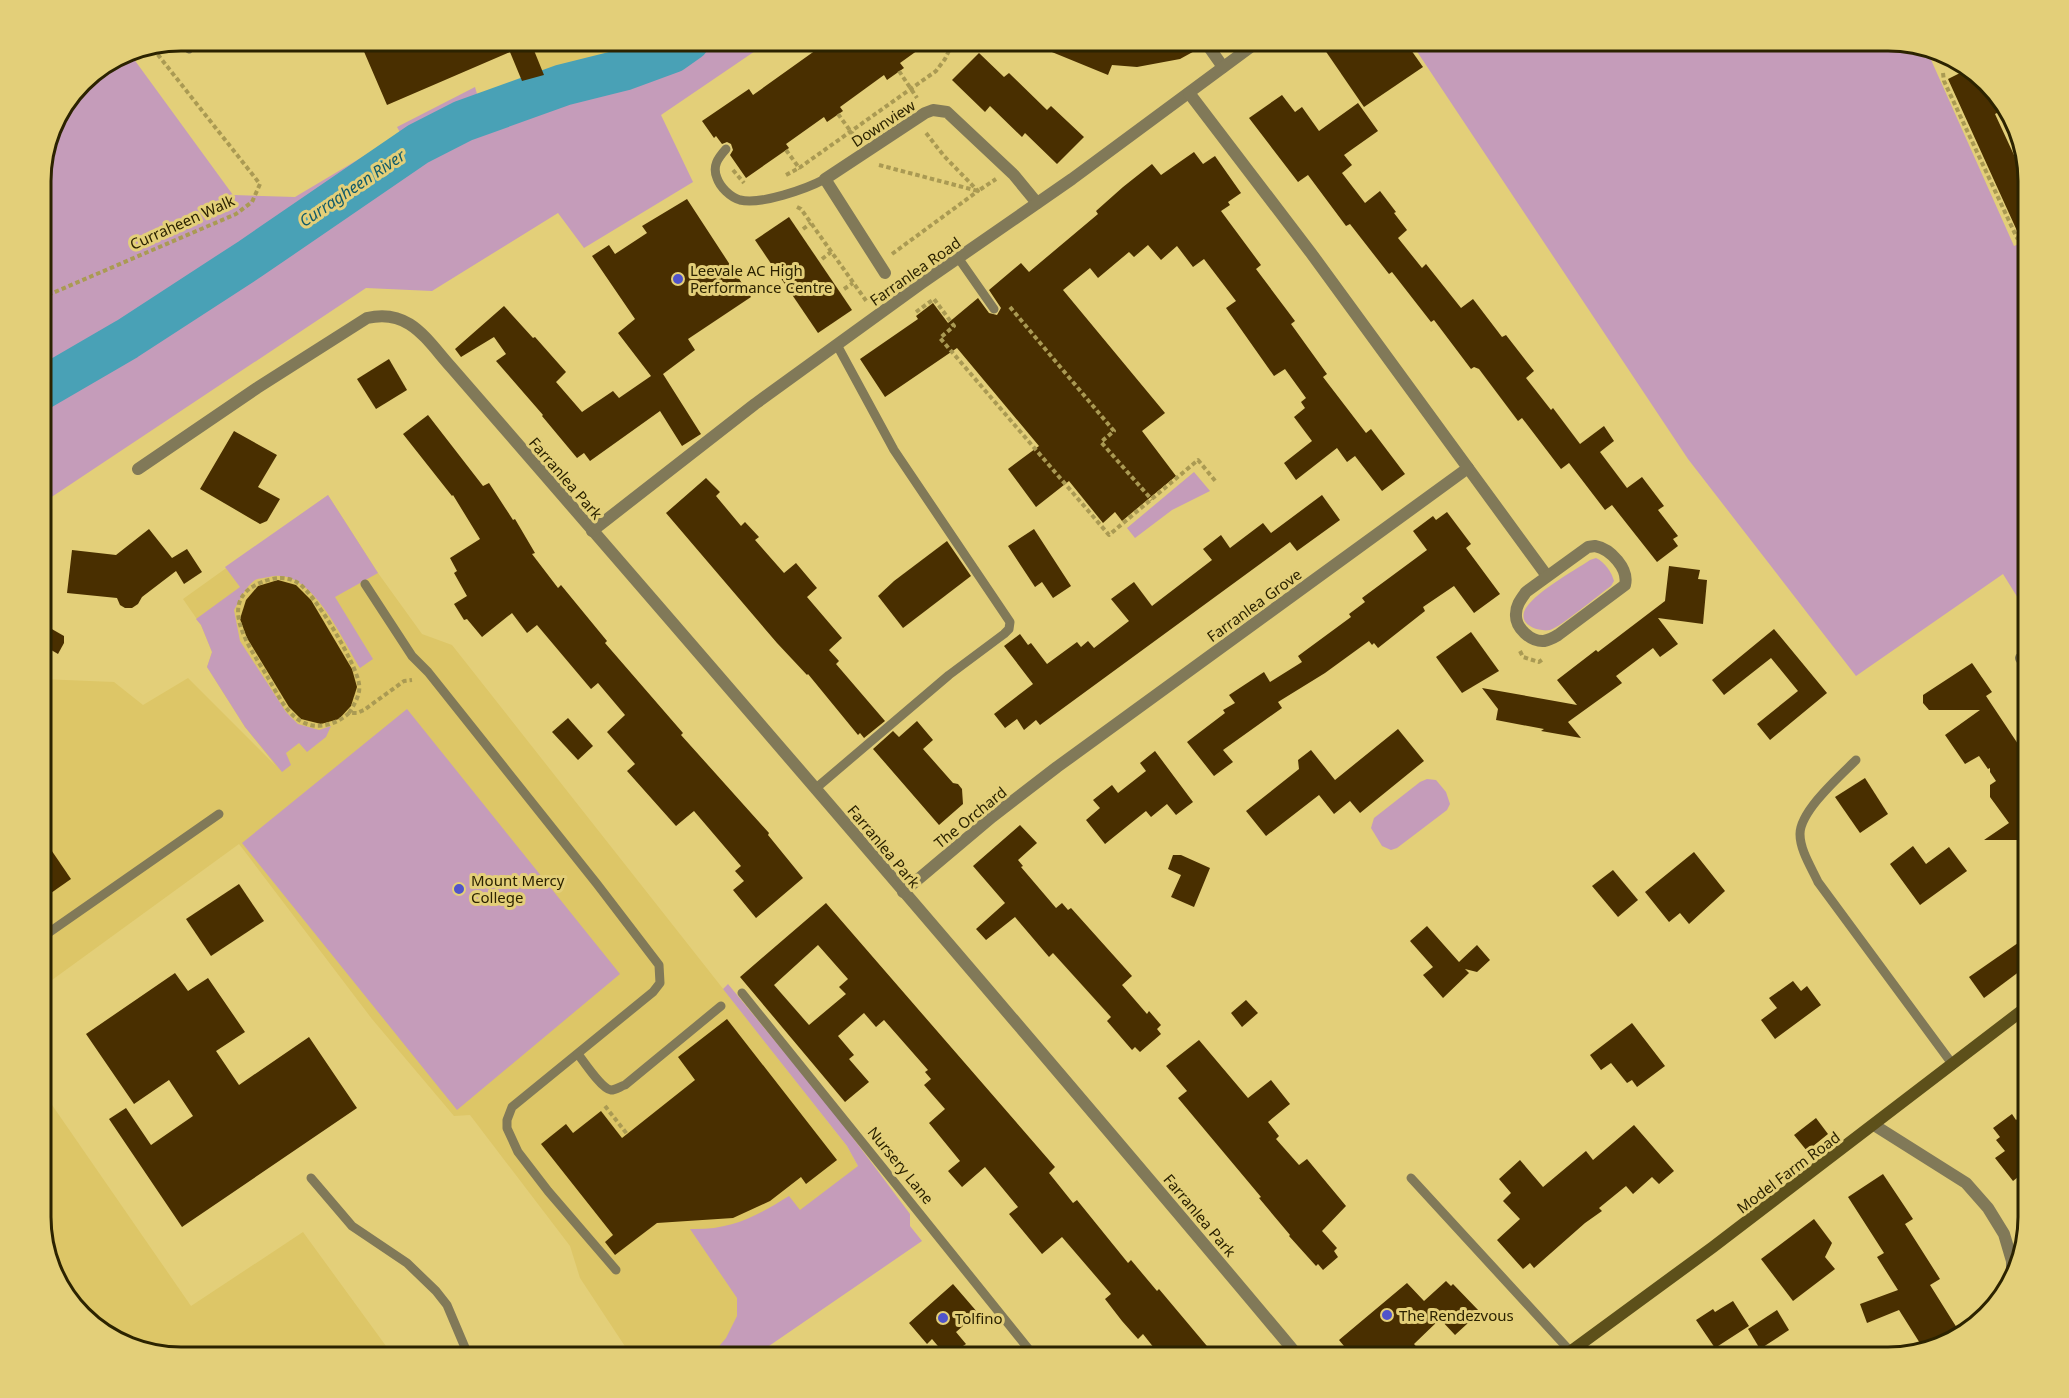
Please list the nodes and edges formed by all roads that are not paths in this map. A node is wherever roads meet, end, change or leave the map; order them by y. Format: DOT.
graph roads {
  1 [pos="1212,51"];
  2 [pos="1245,51"];
  3 [pos="1223,67"];
  4 [pos="1189,93"];
  5 [pos="726,149"];
  6 [pos="825,179"];
  7 [pos="1037,203"];
  8 [pos="959,259"];
  9 [pos="882,268"];
  10 [pos="994,309"];
  11 [pos="837,345"];
  12 [pos="1468,468"];
  13 [pos="138,469"];
  14 [pos="592,531"];
  15 [pos="1547,576"];
  16 [pos="365,584"];
  17 [pos="1856,760"];
  18 [pos="1058,767"];
  19 [pos="816,789"];
  20 [pos="219,814"];
  21 [pos="903,892"];
  22 [pos="51,931"];
  23 [pos="741,993"];
  24 [pos="721,1006"];
  25 [pos="2018,1014"];
  26 [pos="578,1054"];
  27 [pos="1953,1065"];
  28 [pos="1874,1125"];
  29 [pos="311,1178"];
  30 [pos="1411,1178"];
  31 [pos="2011,1258"];
  32 [pos="616,1270"];
  33 [pos="464,1347"];
  34 [pos="1026,1347"];
  35 [pos="1290,1347"];
  36 [pos="1560,1347"];
  37 [pos="1578,1347"];
  1 -- 3 [label="street"];
  2 -- 3 [label="street, Farranlea Road"];
  3 -- 4 [label="street, Farranlea Road"];
  4 -- 7 [label="street, Farranlea Road"];
  4 -- 12 [label="street"];
  5 -- 6 [label="lane"];
  6 -- 7 [label="street, Downview"];
  6 -- 9 [label="street"];
  7 -- 8 [label="street, Farranlea Road"];
  8 -- 10 [label="lane"];
  8 -- 11 [label="street, Farranlea Road"];
  11 -- 14 [label="street, Farranlea Road"];
  11 -- 19 [label="lane"];
  12 -- 15 [label="street"];
  12 -- 18 [label="street, Farranlea Grove"];
  13 -- 14 [label="street, Farranlea Park"];
  14 -- 19 [label="street, Farranlea Park"];
  15 -- 15 [label="street"];
  16 -- 26 [label="lane"];
  17 -- 27 [label="lane"];
  18 -- 21 [label="street, The Orchard"];
  19 -- 21 [label="street, Farranlea Park"];
  20 -- 22 [label="lane"];
  21 -- 35 [label="street, Farranlea Park"];
  23 -- 34 [label="lane, Nursery Lane"];
  24 -- 26 [label="lane"];
  25 -- 27 [label="main road, Model Farm Road"];
  26 -- 32 [label="lane"];
  27 -- 28 [label="main road, Model Farm Road"];
  28 -- 31 [label="street"];
  28 -- 37 [label="main road, Model Farm Road"];
  29 -- 33 [label="lane"];
  30 -- 36 [label="lane"];
}
